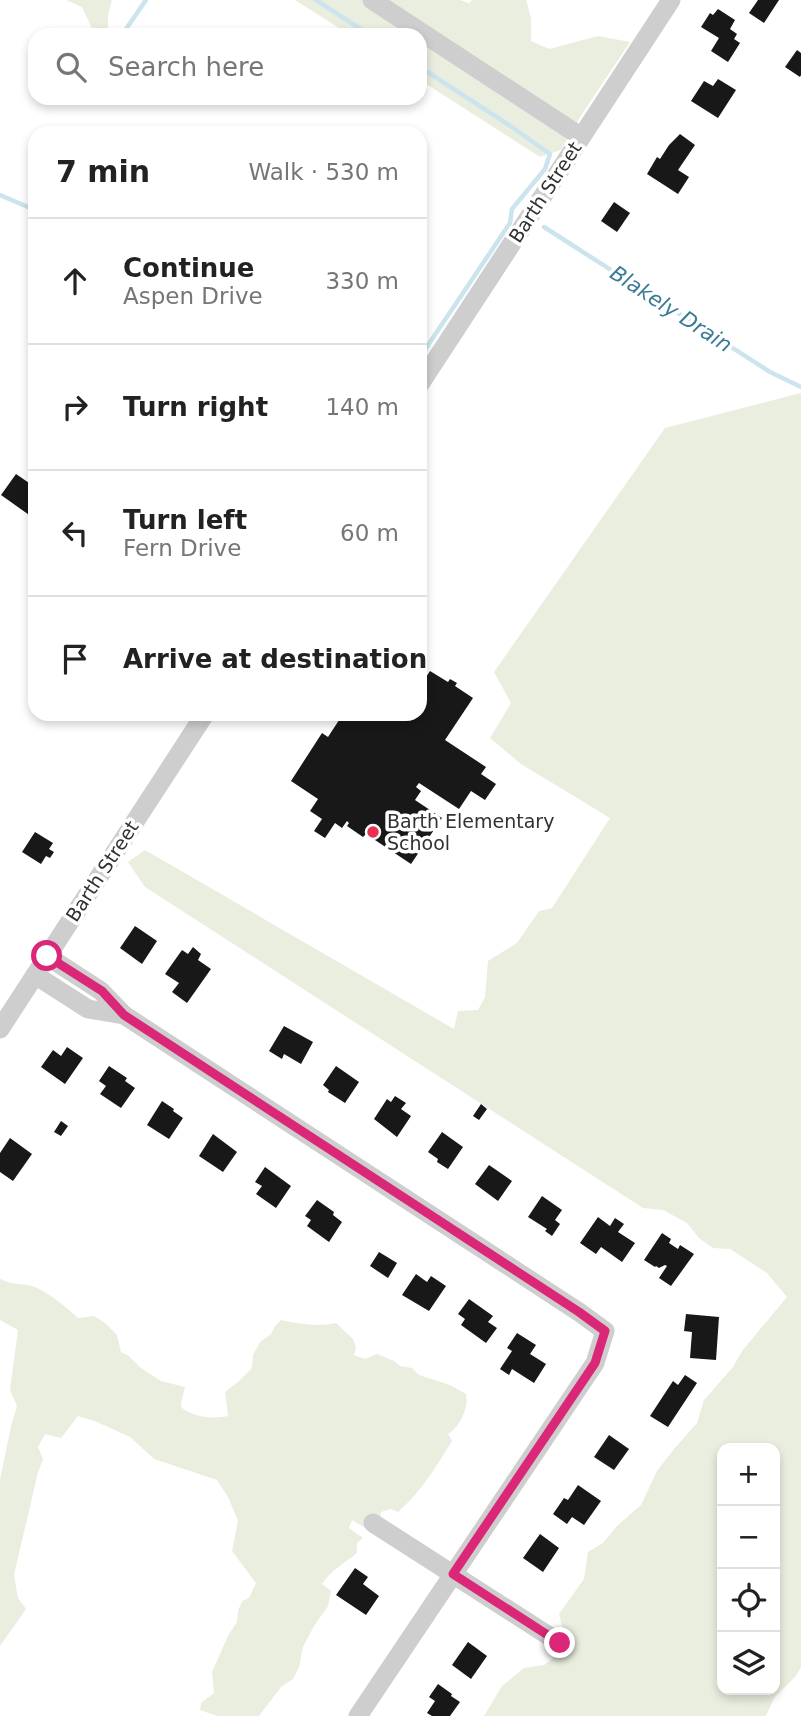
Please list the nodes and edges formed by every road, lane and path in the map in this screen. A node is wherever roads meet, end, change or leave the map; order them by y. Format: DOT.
graph roads {
  1 [pos="372,0"];
  2 [pos="671,0"];
  3 [pos="415,28"];
  4 [pos="427,36"];
  5 [pos="580,136"];
  6 [pos="427,373"];
  7 [pos="200,721"];
  8 [pos="47,956"];
  9 [pos="35,975"];
  10 [pos="124,1015"];
  11 [pos="0,1028"];
  12 [pos="373,1523"];
  13 [pos="453,1574"];
  14 [pos="560,1643"];
  15 [pos="358,1716"];
  1 -- 3 [label="street"];
  2 -- 5 [label="street, Barth Street"];
  4 -- 5 [label="street"];
  5 -- 6 [label="street, Barth Street"];
  7 -- 8 [label="street, Barth Street"];
  8 -- 9 [label="street, Barth Street"];
  8 -- 10 [label="street"];
  9 -- 10 [label="street"];
  9 -- 11 [label="street, Barth Street"];
  10 -- 13 [label="street"];
  12 -- 13 [label="street"];
  13 -- 14 [label="street"];
  13 -- 15 [label="street"];
}
